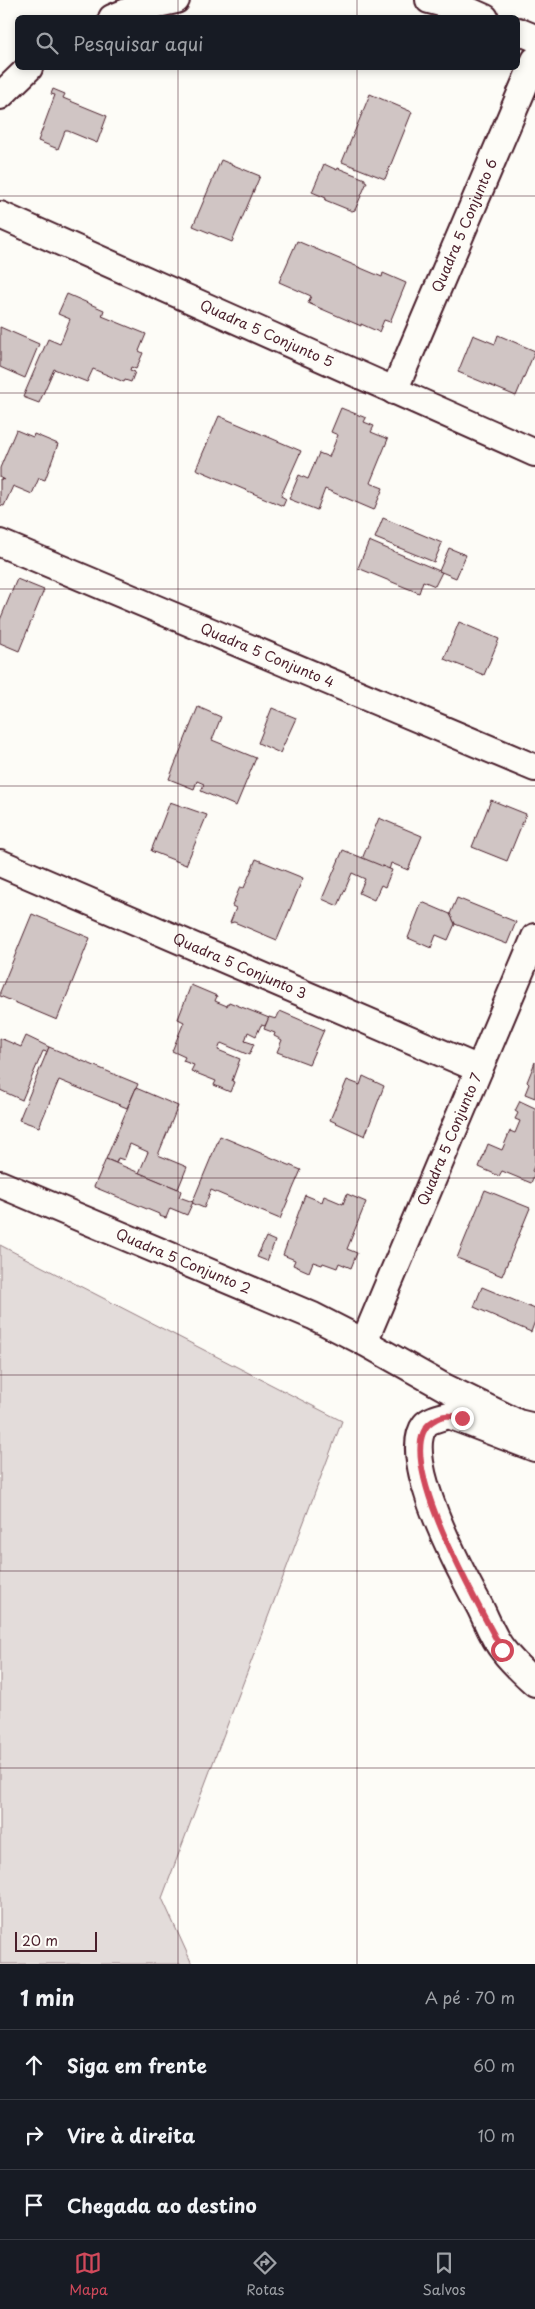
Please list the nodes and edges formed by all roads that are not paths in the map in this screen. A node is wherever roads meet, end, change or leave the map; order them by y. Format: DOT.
graph roads {
  1 [pos="176,0"];
  2 [pos="429,0"];
  3 [pos="119,15"];
  4 [pos="478,15"];
  5 [pos="520,32"];
  6 [pos="535,38"];
  7 [pos="535,60"];
  8 [pos="27,70"];
  9 [pos="0,96"];
  10 [pos="0,215"];
  11 [pos="394,392"];
  12 [pos="535,452"];
  13 [pos="0,543"];
  14 [pos="535,768"];
  15 [pos="0,863"];
  16 [pos="535,936"];
  17 [pos="479,1069"];
  18 [pos="0,1184"];
  19 [pos="364,1342"];
  20 [pos="535,1427"];
  21 [pos="535,1448"];
  22 [pos="535,1683"];
  1 -- 3 [label="street"];
  2 -- 4 [label="street"];
  5 -- 6 [label="street"];
  7 -- 11 [label="street, Quadra 5 Conjunto 6"];
  8 -- 9 [label="street"];
  10 -- 11 [label="street, Quadra 5 Conjunto 5"];
  11 -- 12 [label="street, Quadra 5 Conjunto 5"];
  13 -- 14 [label="street, Quadra 5 Conjunto 4"];
  15 -- 17 [label="street, Quadra 5 Conjunto 3"];
  16 -- 17 [label="street, Quadra 5 Conjunto 7"];
  17 -- 19 [label="street, Quadra 5 Conjunto 7"];
  18 -- 19 [label="street, Quadra 5 Conjunto 2"];
  19 -- 20 [label="street, Quadra 5 Conjunto 2"];
  21 -- 22 [label="street"];
}
